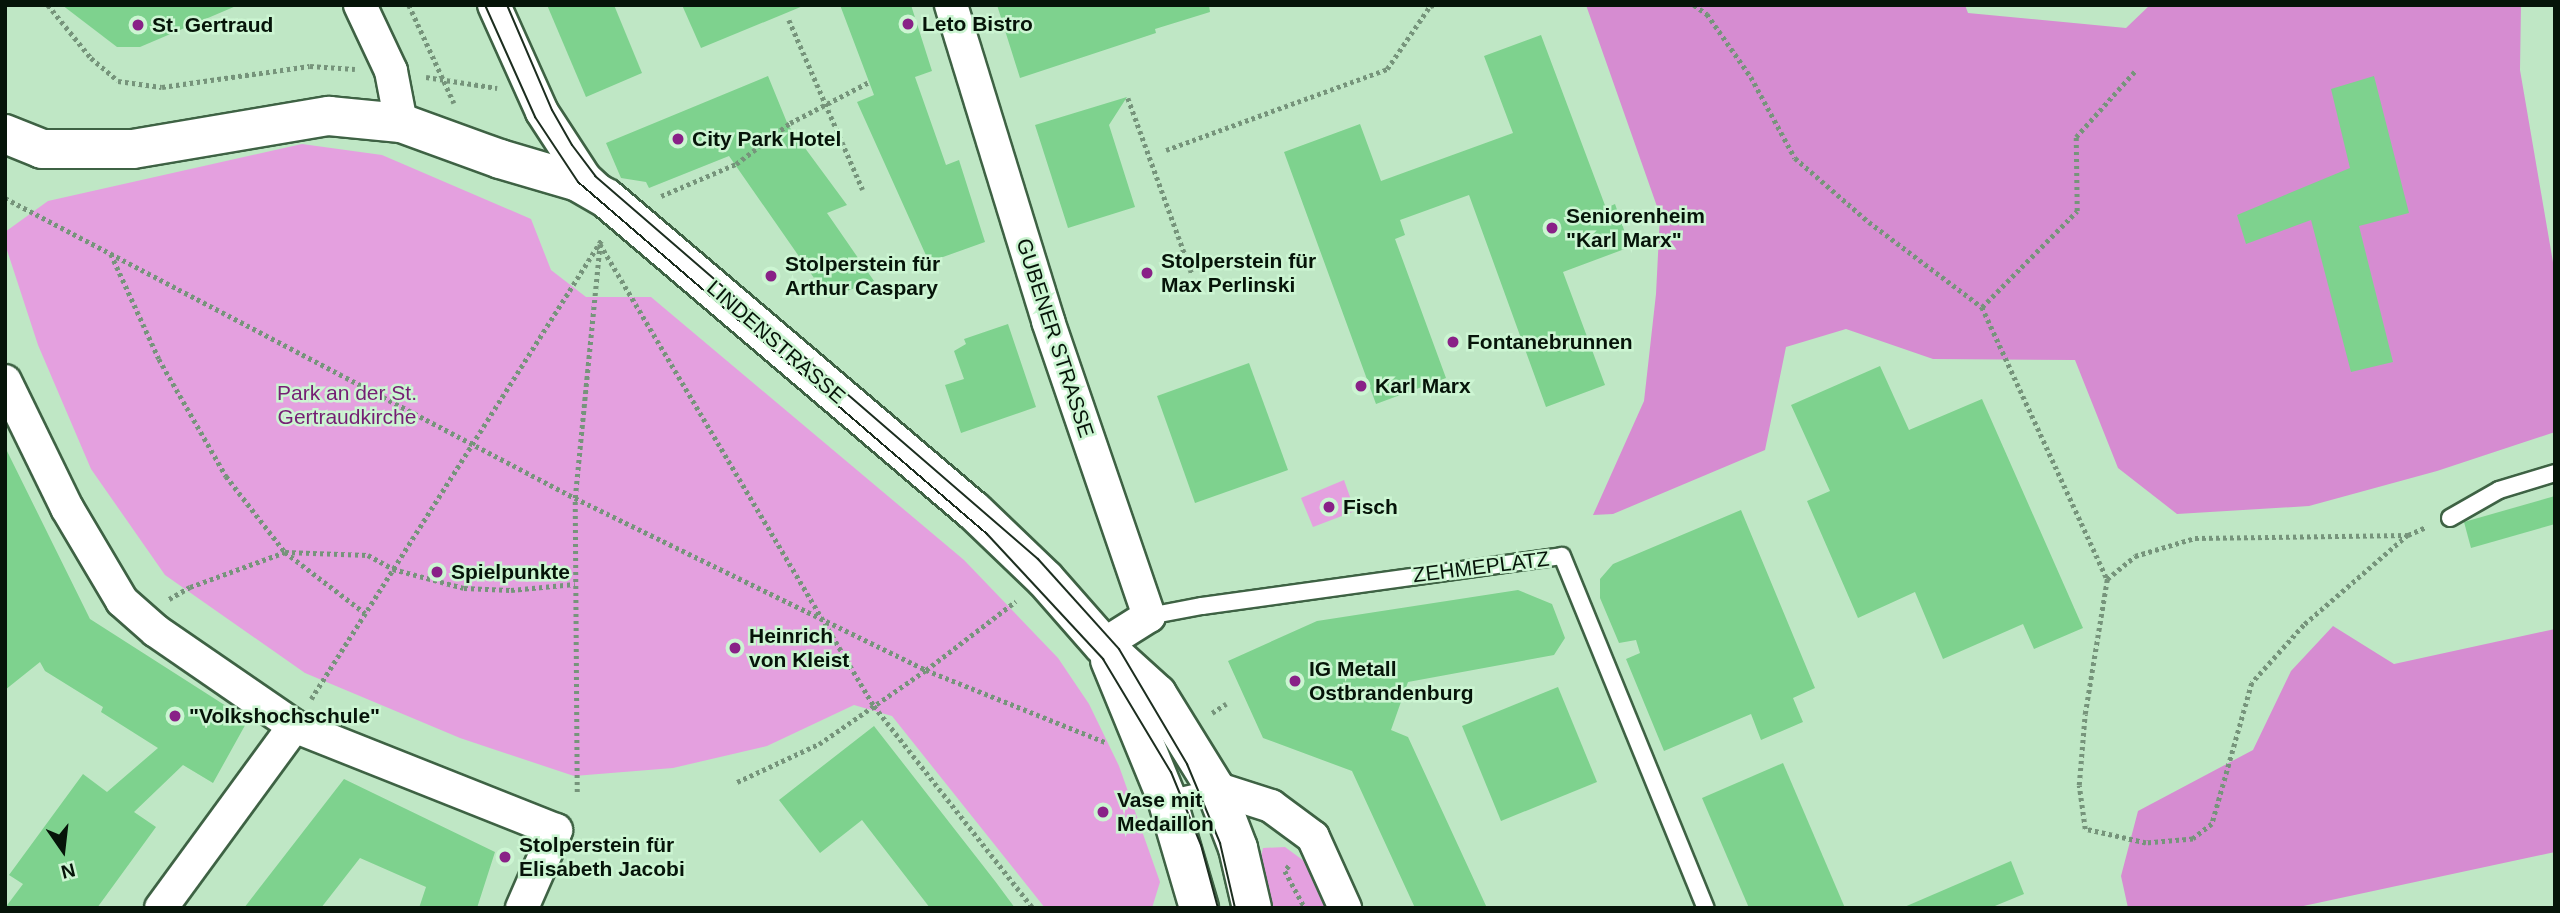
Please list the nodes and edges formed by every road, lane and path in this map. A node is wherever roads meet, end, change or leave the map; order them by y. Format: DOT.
graph roads {
  1 [pos="48,5"];
  2 [pos="360,5"];
  3 [pos="409,5"];
  4 [pos="494,5"];
  5 [pos="951,5"];
  6 [pos="1434,5"];
  7 [pos="1694,5"];
  8 [pos="789,20"];
  9 [pos="391,71"];
  10 [pos="2135,71"];
  11 [pos="443,79"];
  12 [pos="869,82"];
  13 [pos="528,83"];
  14 [pos="1128,98"];
  15 [pos="825,105"];
  16 [pos="401,123"];
  17 [pos="5,134"];
  18 [pos="1166,150"];
  19 [pos="475,151"];
  20 [pos="863,190"];
  21 [pos="5,198"];
  22 [pos="613,203"];
  23 [pos="600,243"];
  24 [pos="110,253"];
  25 [pos="1192,274"];
  26 [pos="1982,307"];
  27 [pos="5,381"];
  28 [pos="472,444"];
  29 [pos="2555,473"];
  30 [pos="575,498"];
  31 [pos="2449,518"];
  32 [pos="2408,535"];
  33 [pos="285,552"];
  34 [pos="393,569"];
  35 [pos="1045,579"];
  36 [pos="2107,579"];
  37 [pos="575,584"];
  38 [pos="365,613"];
  39 [pos="139,616"];
  40 [pos="1149,616"];
  41 [pos="825,622"];
  42 [pos="1103,645"];
  43 [pos="926,670"];
  44 [pos="874,706"];
  45 [pos="294,726"];
  46 [pos="1152,761"];
  47 [pos="737,782"];
  48 [pos="1215,789"];
  49 [pos="577,792"];
  50 [pos="1167,799"];
  51 [pos="162,908"];
  52 [pos="522,908"];
  53 [pos="1032,908"];
  54 [pos="1199,908"];
  55 [pos="1252,908"];
  56 [pos="1345,908"];
  57 [pos="1706,908"];
  1 -- 9 [label="path"];
  2 -- 9 [label="street"];
  3 -- 11 [label="path"];
  4 -- 13 [label="street, LINDENSTRASSE"];
  5 -- 40 [label="street, GUBENER STRASSE"];
  6 -- 18 [label="path"];
  7 -- 26 [label="path"];
  8 -- 15 [label="path"];
  9 -- 11 [label="path"];
  9 -- 16 [label="street"];
  10 -- 26 [label="path"];
  11 -- 13 [label="path"];
  11 -- 19 [label="path"];
  12 -- 15 [label="path"];
  13 -- 22 [label="street, LINDENSTRASSE"];
  14 -- 25 [label="path"];
  15 -- 20 [label="path"];
  15 -- 22 [label="path"];
  16 -- 17 [label="street"];
  16 -- 19 [label="street"];
  19 -- 22 [label="street"];
  21 -- 24 [label="path"];
  22 -- 35 [label="street, LINDENSTRASSE"];
  23 -- 28 [label="path"];
  23 -- 30 [label="path"];
  23 -- 41 [label="path"];
  24 -- 28 [label="path"];
  24 -- 33 [label="path"];
  26 -- 36 [label="path"];
  27 -- 39 [label="street"];
  28 -- 30 [label="path"];
  28 -- 34 [label="path"];
  29 -- 31 [label="lane"];
  30 -- 37 [label="path"];
  30 -- 41 [label="path"];
  31 -- 32 [label="path"];
  32 -- 36 [label="path"];
  32 -- 36 [label="path"];
  33 -- 34 [label="path"];
  33 -- 38 [label="path"];
  33 -- 39 [label="path"];
  34 -- 37 [label="path"];
  34 -- 38 [label="path"];
  35 -- 42 [label="street, LINDENSTRASSE"];
  35 -- 43 [label="path"];
  37 -- 49 [label="path"];
  38 -- 45 [label="path"];
  39 -- 45 [label="street"];
  40 -- 42 [label="street"];
  40 -- 57 [label="lane, ZEHMEPLATZ"];
  41 -- 43 [label="path"];
  41 -- 44 [label="path"];
  42 -- 46 [label="street, LINDENSTRASSE"];
  42 -- 48 [label="street, LINDENSTRASSE"];
  43 -- 44 [label="path"];
  43 -- 46 [label="path"];
  44 -- 47 [label="path"];
  44 -- 53 [label="path"];
  45 -- 51 [label="street"];
  45 -- 52 [label="street"];
  46 -- 50 [label="street, LINDENSTRASSE"];
  48 -- 50 [label="lane"];
  48 -- 55 [label="street, LINDENSTRASSE"];
  48 -- 56 [label="street"];
  50 -- 54 [label="street, LINDENSTRASSE"];
}
